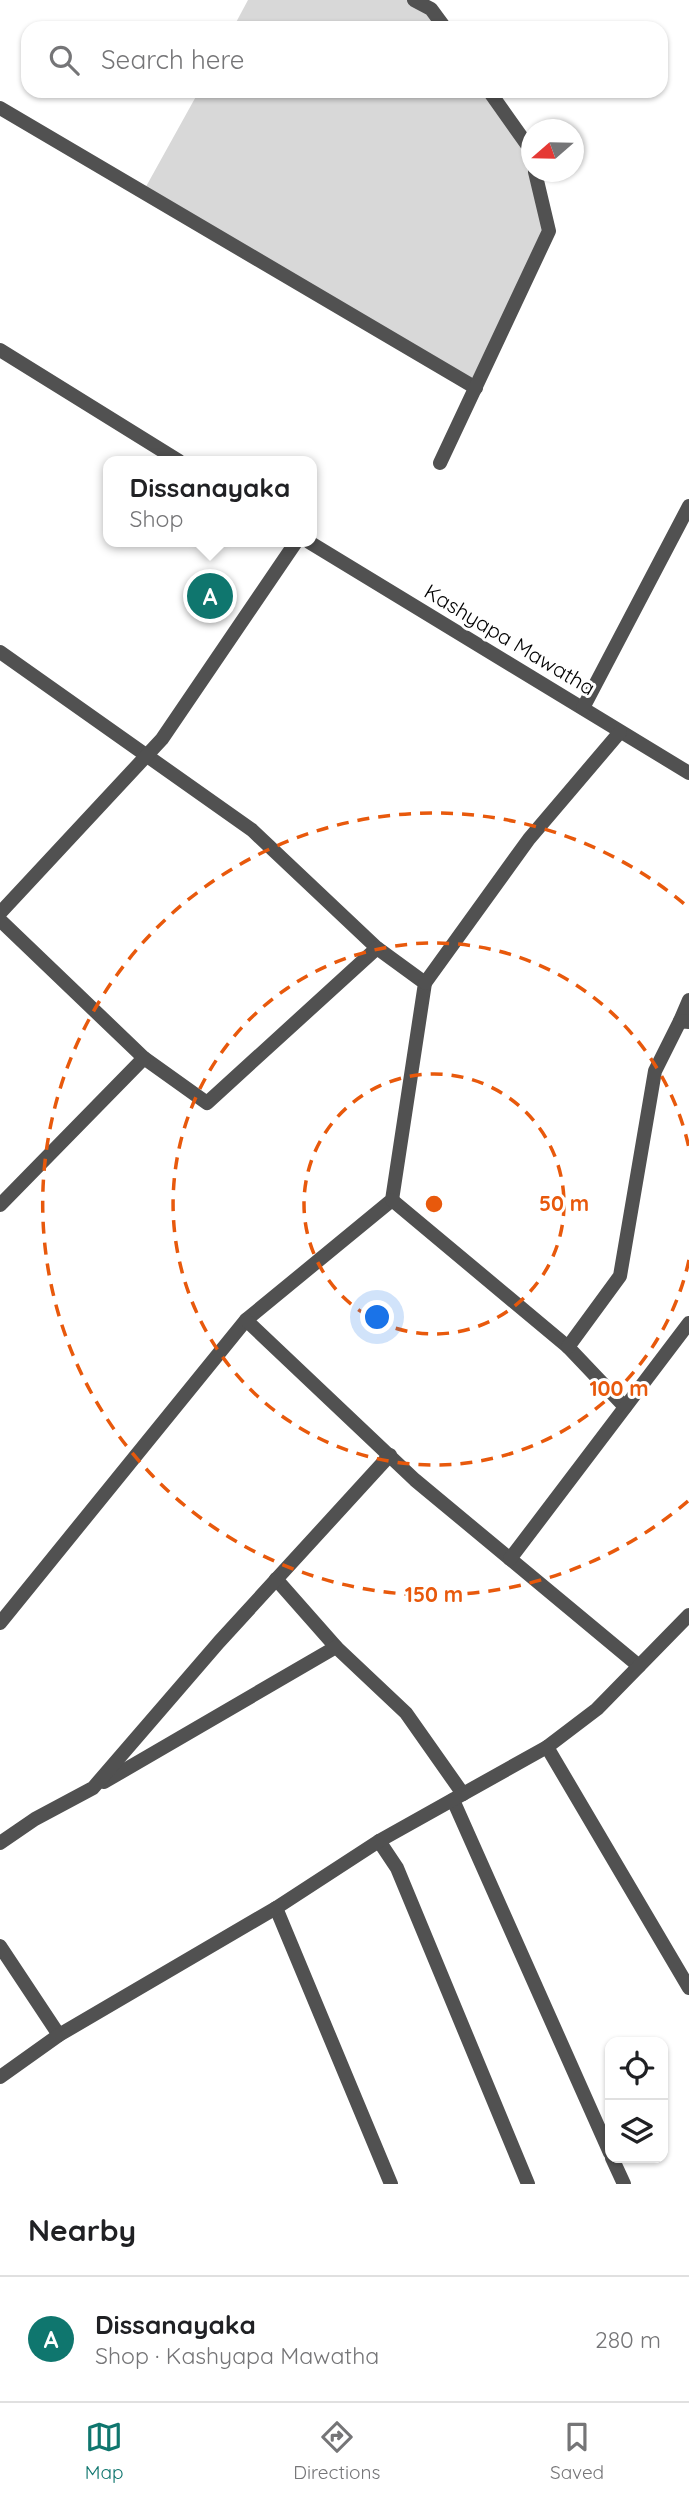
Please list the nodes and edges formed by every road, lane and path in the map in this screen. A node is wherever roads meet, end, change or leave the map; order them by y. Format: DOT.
graph roads {
  1 [pos="414,0"];
  2 [pos="440,21"];
  3 [pos="494,98"];
  4 [pos="0,108"];
  5 [pos="521,136"];
  6 [pos="538,182"];
  7 [pos="0,351"];
  8 [pos="476,388"];
  9 [pos="171,456"];
  10 [pos="440,463"];
  11 [pos="689,506"];
  12 [pos="293,547"];
  13 [pos="317,547"];
  14 [pos="0,653"];
  15 [pos="583,708"];
  16 [pos="620,732"];
  17 [pos="146,755"];
  18 [pos="689,773"];
  19 [pos="0,913"];
  20 [pos="0,920"];
  21 [pos="377,948"];
  22 [pos="425,983"];
  23 [pos="689,1000"];
  24 [pos="685,1021"];
  25 [pos="144,1059"];
  26 [pos="392,1200"];
  27 [pos="0,1205"];
  28 [pos="246,1320"];
  29 [pos="689,1323"];
  30 [pos="568,1348"];
  31 [pos="625,1407"];
  32 [pos="390,1455"];
  33 [pos="510,1559"];
  34 [pos="276,1579"];
  35 [pos="689,1615"];
  36 [pos="0,1623"];
  37 [pos="336,1647"];
  38 [pos="639,1666"];
  39 [pos="547,1747"];
  40 [pos="93,1788"];
  41 [pos="458,1797"];
  42 [pos="379,1841"];
  43 [pos="0,1843"];
  44 [pos="276,1908"];
  45 [pos="0,1946"];
  46 [pos="689,1988"];
  47 [pos="60,2035"];
  48 [pos="0,2077"];
  49 [pos="605,2141"];
  50 [pos="615,2163"];
  51 [pos="391,2184"];
  52 [pos="528,2184"];
  53 [pos="624,2184"];
  1 -- 2 [label="street"];
  3 -- 5 [label="street"];
  4 -- 8 [label="street"];
  6 -- 8 [label="street"];
  7 -- 9 [label="street"];
  8 -- 10 [label="street"];
  11 -- 15 [label="street"];
  12 -- 17 [label="street"];
  13 -- 15 [label="street, Kashyapa Mawatha"];
  14 -- 17 [label="street"];
  15 -- 16 [label="street, Kashyapa Mawatha"];
  16 -- 18 [label="street, Kashyapa Mawatha"];
  16 -- 22 [label="street"];
  17 -- 19 [label="street"];
  17 -- 21 [label="street"];
  20 -- 25 [label="street"];
  21 -- 22 [label="street"];
  21 -- 25 [label="street"];
  22 -- 26 [label="street"];
  23 -- 24 [label="street"];
  24 -- 30 [label="street"];
  25 -- 27 [label="street"];
  26 -- 28 [label="street"];
  26 -- 30 [label="street"];
  28 -- 32 [label="street"];
  28 -- 36 [label="street"];
  29 -- 31 [label="street"];
  30 -- 31 [label="street"];
  31 -- 33 [label="street"];
  32 -- 33 [label="street"];
  32 -- 34 [label="street"];
  33 -- 38 [label="street"];
  34 -- 37 [label="street"];
  34 -- 40 [label="street"];
  35 -- 38 [label="street"];
  37 -- 40 [label="street"];
  37 -- 41 [label="street"];
  38 -- 39 [label="street"];
  39 -- 41 [label="street"];
  39 -- 46 [label="street"];
  40 -- 43 [label="street"];
  41 -- 42 [label="street"];
  41 -- 49 [label="street"];
  42 -- 44 [label="street"];
  42 -- 52 [label="street"];
  44 -- 47 [label="street"];
  44 -- 51 [label="street"];
  45 -- 47 [label="street"];
  47 -- 48 [label="street"];
  50 -- 53 [label="street"];
}
